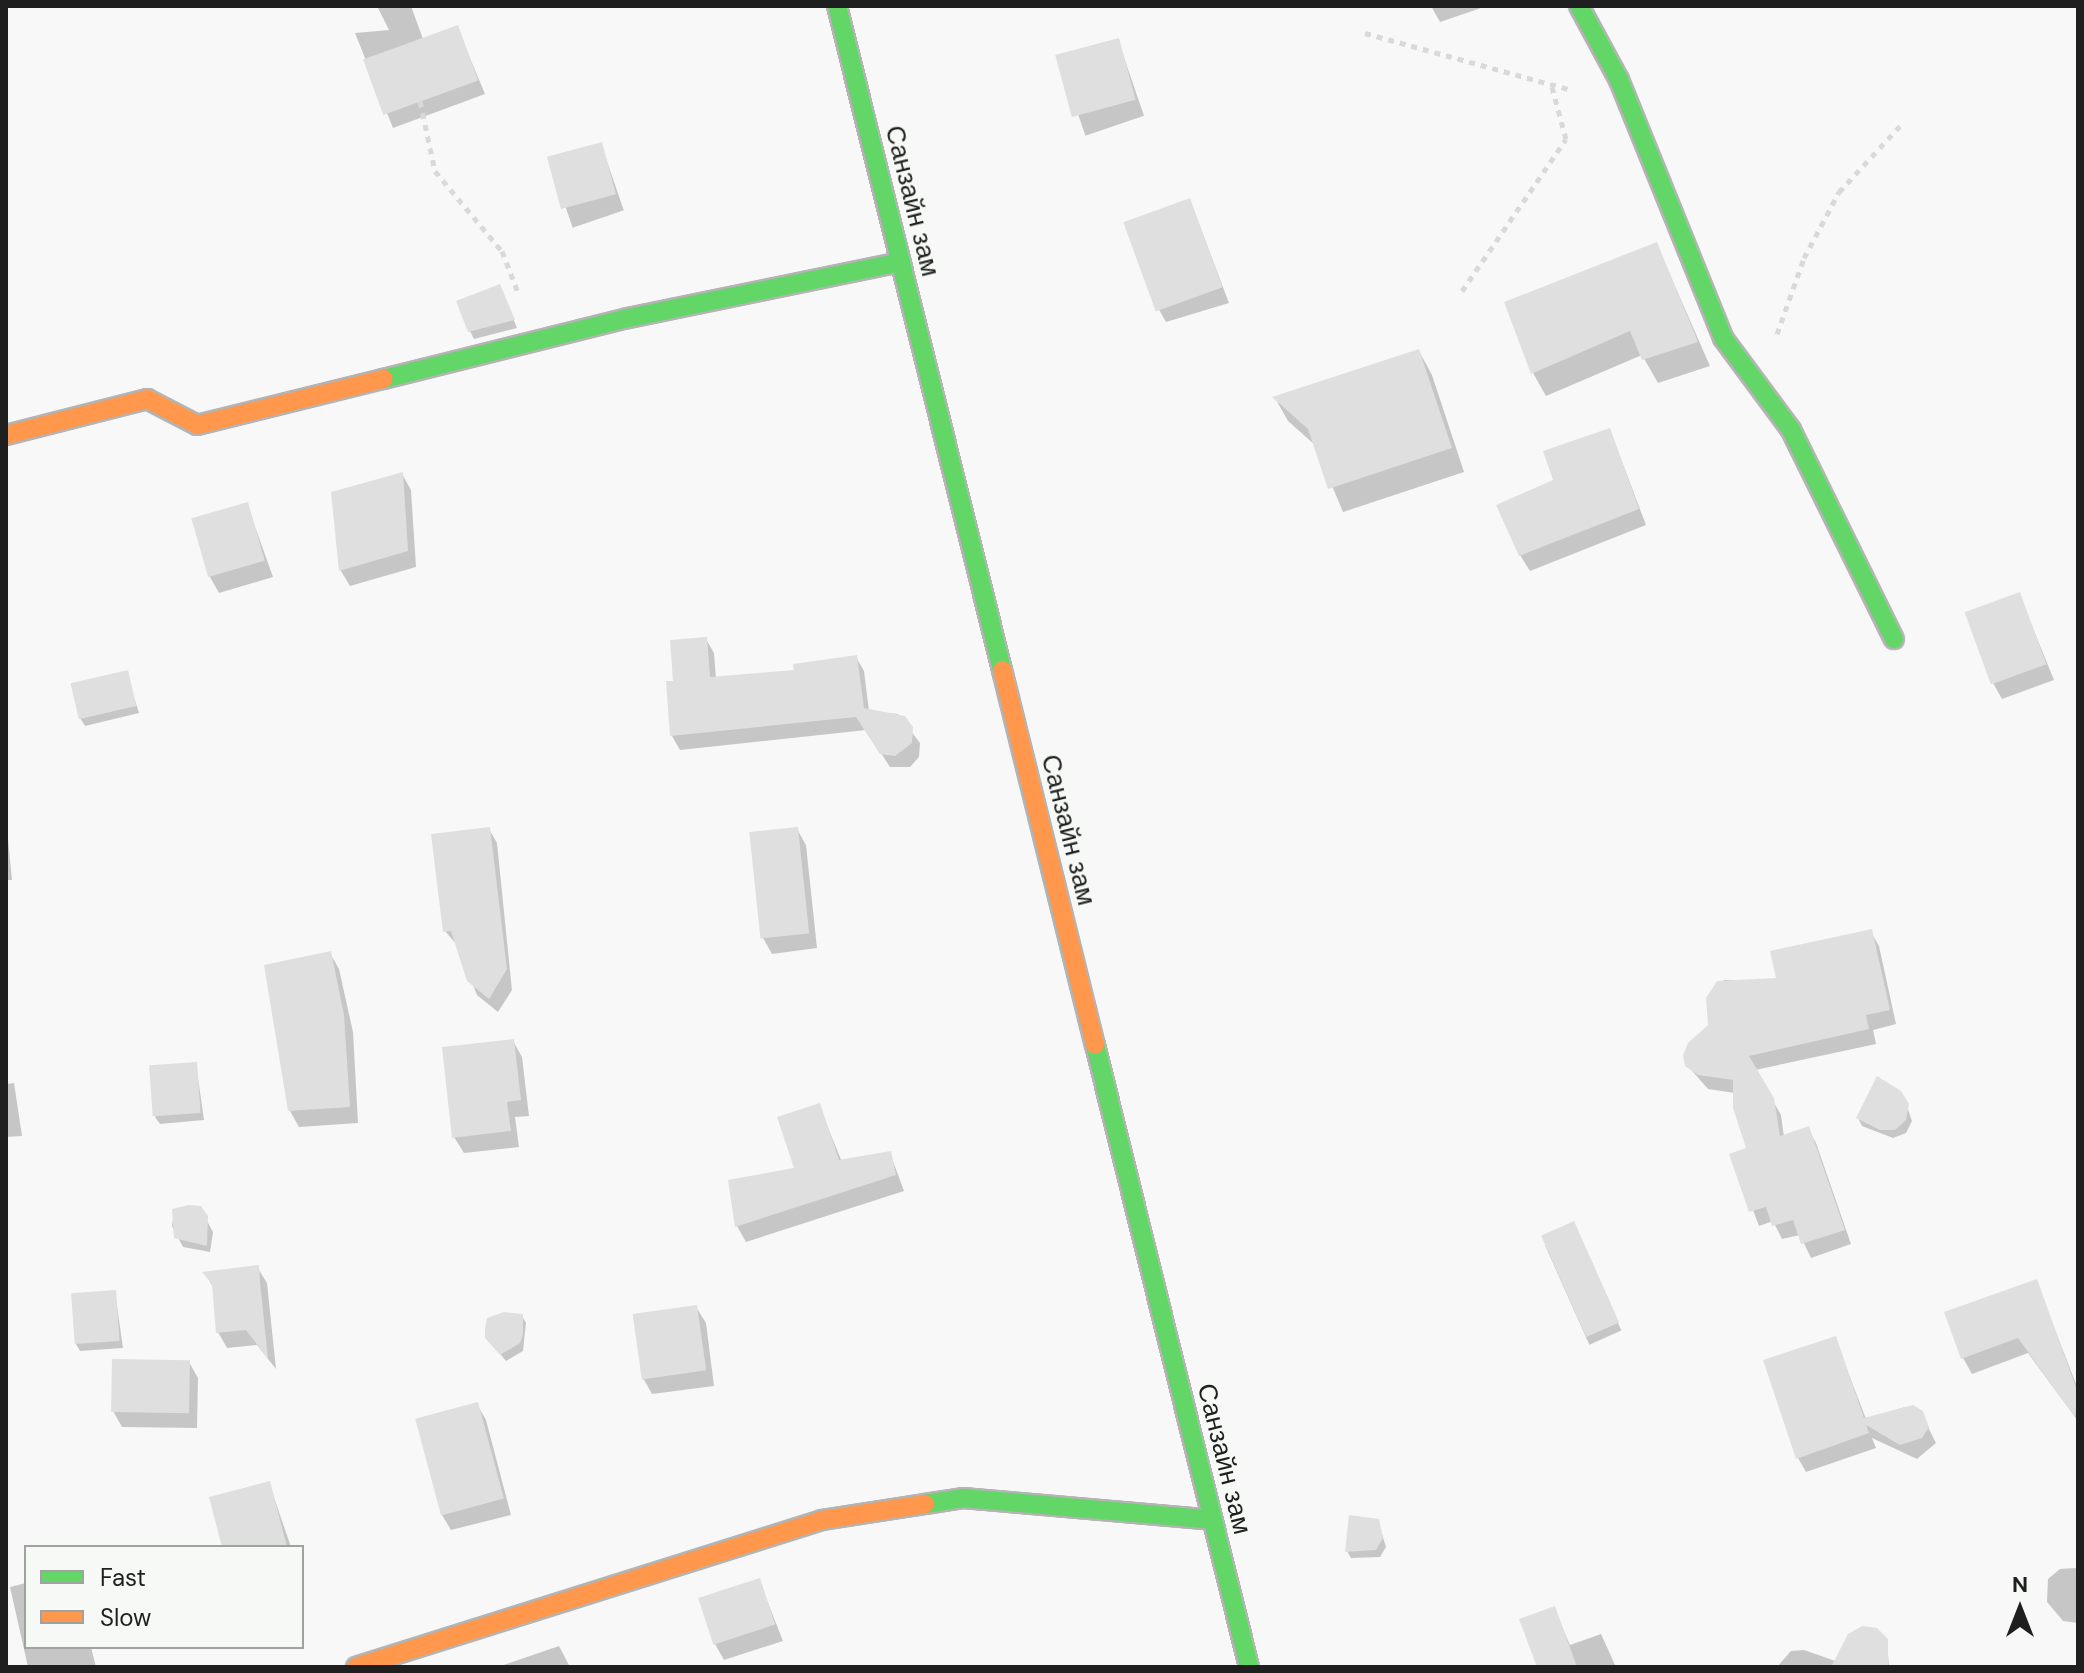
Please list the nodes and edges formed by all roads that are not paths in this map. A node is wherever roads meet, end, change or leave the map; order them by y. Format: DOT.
graph roads {
  1 [pos="837,6"];
  2 [pos="1579,6"];
  3 [pos="900,262"];
  4 [pos="6,435"];
  5 [pos="1894,639"];
  6 [pos="1212,1520"];
  7 [pos="356,1667"];
  8 [pos="1249,1667"];
  1 -- 3 [label="street, Санзайн зам"];
  2 -- 5 [label="street"];
  3 -- 4 [label="street"];
  3 -- 6 [label="street, Санзайн зам"];
  6 -- 7 [label="street"];
  6 -- 8 [label="street, Санзайн зам"];
}
